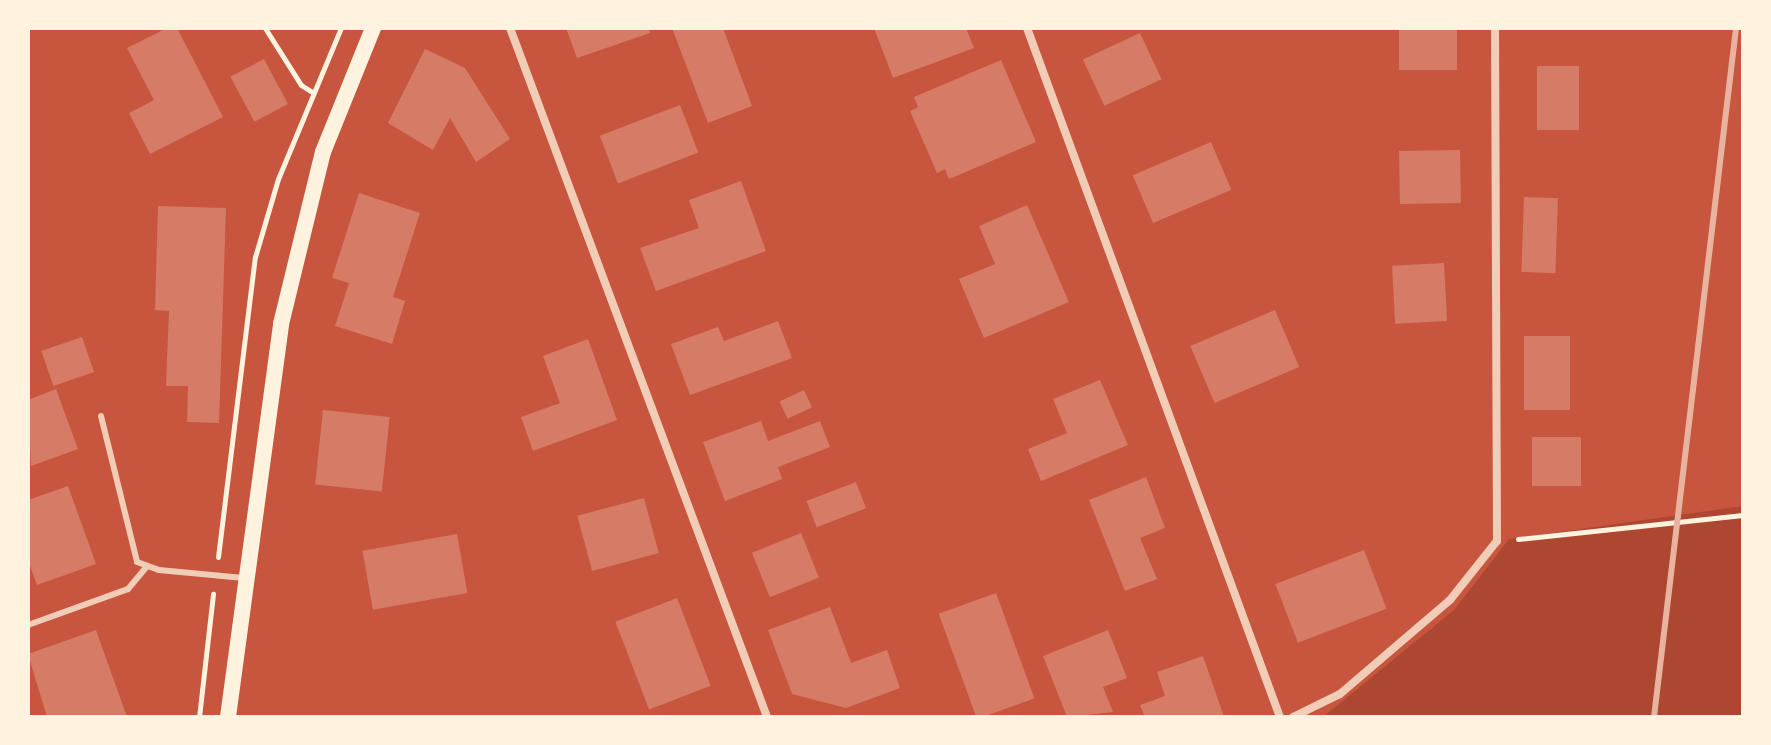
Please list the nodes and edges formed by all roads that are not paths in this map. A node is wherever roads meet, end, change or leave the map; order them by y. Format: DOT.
graph roads {
  1 [pos="373,28"];
  2 [pos="510,28"];
  3 [pos="1027,28"];
  4 [pos="1495,28"];
  5 [pos="101,416"];
  6 [pos="147,566"];
  7 [pos="244,578"];
  8 [pos="28,625"];
  9 [pos="228,717"];
  10 [pos="767,717"];
  11 [pos="1280,717"];
  12 [pos="1293,717"];
  1 -- 7 [label="main road"];
  2 -- 10 [label="street"];
  3 -- 11 [label="street"];
  4 -- 12 [label="street"];
  5 -- 6 [label="lane"];
  6 -- 7 [label="lane"];
  6 -- 8 [label="lane"];
  7 -- 9 [label="main road"];
}
